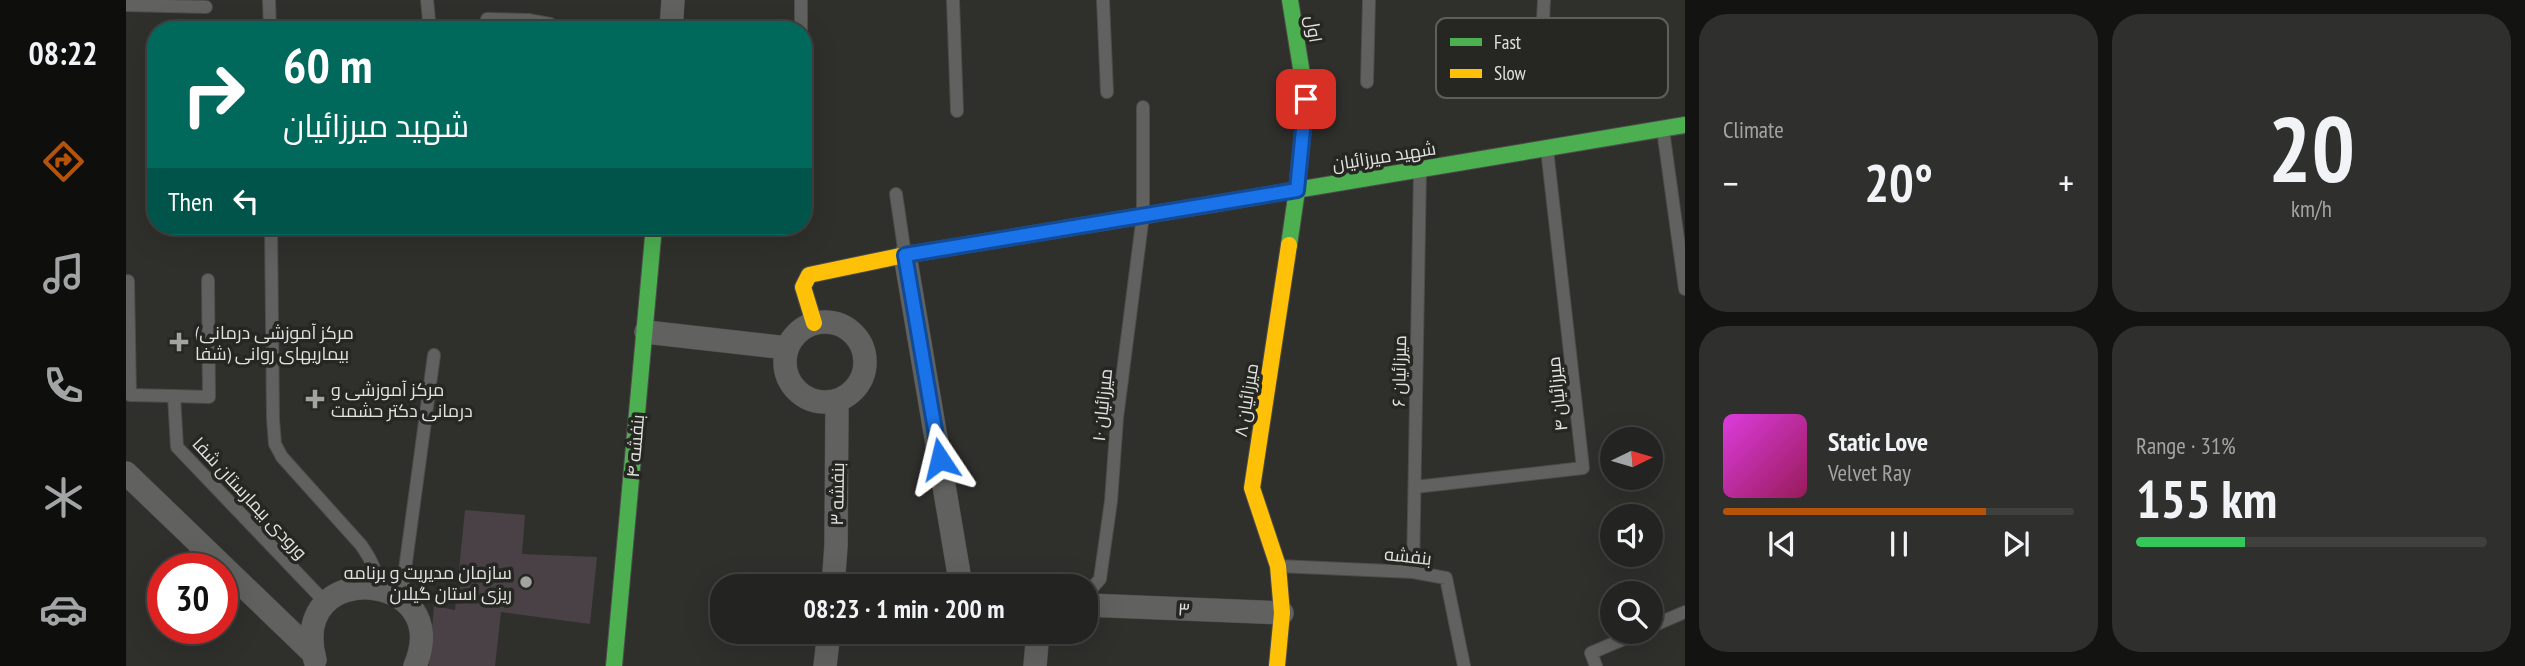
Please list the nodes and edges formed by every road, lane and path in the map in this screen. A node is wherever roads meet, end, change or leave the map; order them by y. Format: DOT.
graph roads {
  1 [pos="269,0"];
  2 [pos="426,0"];
  3 [pos="673,0"];
  4 [pos="801,0"];
  5 [pos="953,0"];
  6 [pos="1103,0"];
  7 [pos="1290,0"];
  8 [pos="1369,0"];
  9 [pos="1544,0"];
  10 [pos="128,3"];
  11 [pos="206,7"];
  12 [pos="1543,18"];
  13 [pos="486,19"];
  14 [pos="270,21"];
  15 [pos="429,21"];
  16 [pos="539,21"];
  17 [pos="672,21"];
  18 [pos="801,21"];
  19 [pos="1367,82"];
  20 [pos="1107,92"];
  21 [pos="1143,107"];
  22 [pos="957,111"];
  23 [pos="1685,125"];
  24 [pos="1663,129"];
  25 [pos="1547,148"];
  26 [pos="1420,170"];
  27 [pos="1297,190"];
  28 [pos="896,194"];
  29 [pos="1143,215"];
  30 [pos="271,235"];
  31 [pos="653,235"];
  32 [pos="905,255"];
  33 [pos="208,280"];
  34 [pos="128,281"];
  35 [pos="1685,289"];
  36 [pos="814,323"];
  37 [pos="646,332"];
  38 [pos="787,348"];
  39 [pos="434,355"];
  40 [pos="174,396"];
  41 [pos="837,401"];
  42 [pos="126,473"];
  43 [pos="1415,487"];
  44 [pos="1278,566"];
  45 [pos="1413,572"];
  46 [pos="834,574"];
  47 [pos="959,574"];
  48 [pos="1098,581"];
  49 [pos="376,587"];
  50 [pos="401,599"];
  51 [pos="326,603"];
  52 [pos="1098,605"];
  53 [pos="1685,612"];
  54 [pos="1282,613"];
  55 [pos="1663,621"];
  56 [pos="827,644"];
  57 [pos="1037,644"];
  58 [pos="1612,644"];
  59 [pos="313,660"];
  60 [pos="418,660"];
  61 [pos="614,666"];
  62 [pos="825,666"];
  63 [pos="1035,666"];
  64 [pos="1277,666"];
  65 [pos="1464,666"];
  66 [pos="1596,666"];
  1 -- 14 [label="lane"];
  2 -- 15 [label="lane"];
  3 -- 17 [label="street"];
  4 -- 18 [label="lane"];
  5 -- 22 [label="lane"];
  6 -- 20 [label="lane"];
  7 -- 27 [label="street, اول"];
  8 -- 19 [label="lane"];
  9 -- 12 [label="lane"];
  10 -- 11 [label="lane"];
  13 -- 16 [label="lane"];
  21 -- 29 [label="lane, میرزائیان ۱۰"];
  23 -- 24 [label="street, شهید میرزائیان"];
  24 -- 25 [label="street, شهید میرزائیان"];
  24 -- 35 [label="lane"];
  25 -- 26 [label="street, شهید میرزائیان"];
  25 -- 43 [label="lane, میرزائیان ۴"];
  26 -- 27 [label="street, شهید میرزائیان"];
  26 -- 43 [label="lane, میرزائیان ۶"];
  27 -- 29 [label="street, شهید میرزائیان"];
  27 -- 44 [label="street, میرزائیان ۸"];
  28 -- 32 [label="lane"];
  29 -- 32 [label="street, شهید میرزائیان"];
  29 -- 48 [label="lane, میرزائیان ۱۰"];
  30 -- 49 [label="lane"];
  31 -- 37 [label="street, بنفشه ۴"];
  32 -- 36 [label="street, شهید میرزائیان"];
  32 -- 47 [label="street"];
  33 -- 40 [label="lane"];
  34 -- 40 [label="lane"];
  36 -- 38 [label="street"];
  36 -- 41 [label="street"];
  37 -- 38 [label="street"];
  37 -- 61 [label="street, بنفشه ۴"];
  38 -- 41 [label="street"];
  39 -- 50 [label="lane"];
  40 -- 51 [label="lane, ورودی بیمارستان شفا"];
  41 -- 46 [label="street, بنفشه ۳"];
  42 -- 59 [label="street"];
  43 -- 45 [label="lane, میرزائیان ۶"];
  44 -- 45 [label="lane, بنفشه"];
  44 -- 54 [label="street, میرزائیان ۸"];
  45 -- 65 [label="lane, بنفشه"];
  49 -- 50 [label="street"];
  49 -- 51 [label="street"];
  50 -- 60 [label="street"];
  51 -- 59 [label="street"];
  52 -- 54 [label="street, ۳"];
  53 -- 55 [label="lane"];
  54 -- 64 [label="street, میرزائیان ۸"];
  56 -- 62 [label="street"];
  57 -- 63 [label="street"];
  58 -- 66 [label="lane"];
}
